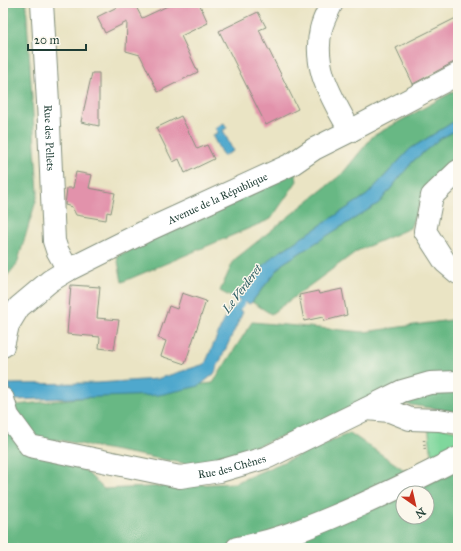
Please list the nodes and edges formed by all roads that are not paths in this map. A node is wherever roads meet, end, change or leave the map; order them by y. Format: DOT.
graph roads {
  1 [pos="42,3"];
  2 [pos="332,3"];
  3 [pos="458,74"];
  4 [pos="350,131"];
  5 [pos="458,171"];
  6 [pos="68,270"];
  7 [pos="458,273"];
  8 [pos="3,346"];
  9 [pos="458,382"];
  10 [pos="5,408"];
  11 [pos="366,409"];
  12 [pos="458,423"];
  13 [pos="458,458"];
  14 [pos="237,548"];
  1 -- 6 [label="street, Rue des Pellets"];
  2 -- 4 [label="street"];
  3 -- 4 [label="street, Avenue de la République"];
  4 -- 6 [label="street, Avenue de la République"];
  5 -- 7 [label="street"];
  6 -- 8 [label="street, Avenue de la République"];
  9 -- 11 [label="street, Rue des Chênes"];
  10 -- 11 [label="street, Rue des Chênes"];
  11 -- 12 [label="street"];
  13 -- 14 [label="street"];
}
